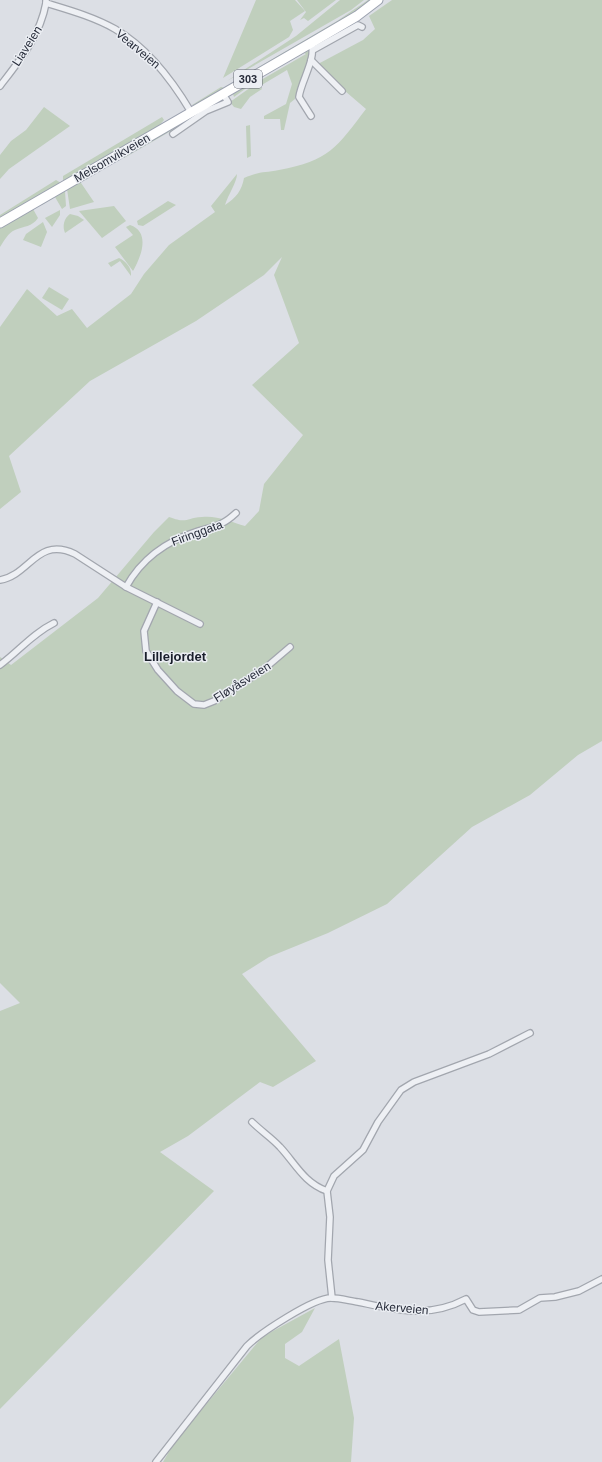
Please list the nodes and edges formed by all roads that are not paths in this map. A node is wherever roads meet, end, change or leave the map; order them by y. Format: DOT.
graph roads {
  1 [pos="378,0"];
  2 [pos="46,2"];
  3 [pos="362,27"];
  4 [pos="312,47"];
  5 [pos="311,60"];
  6 [pos="0,86"];
  7 [pos="342,91"];
  8 [pos="223,94"];
  9 [pos="191,112"];
  10 [pos="311,116"];
  11 [pos="172,134"];
  12 [pos="0,223"];
  13 [pos="236,513"];
  14 [pos="0,580"];
  15 [pos="126,587"];
  16 [pos="157,602"];
  17 [pos="54,623"];
  18 [pos="200,624"];
  19 [pos="290,647"];
  20 [pos="0,665"];
  21 [pos="530,1033"];
  22 [pos="252,1122"];
  23 [pos="327,1191"];
  24 [pos="602,1279"];
  25 [pos="332,1298"];
  26 [pos="156,1462"];
  1 -- 4 [label="main road, Melsomvikveien / 303"];
  2 -- 6 [label="street, Liaveien"];
  2 -- 9 [label="street, Vearveien"];
  3 -- 4 [label="street, Melsomvikveien"];
  4 -- 5 [label="street"];
  4 -- 8 [label="main road, Melsomvikveien / 303"];
  5 -- 7 [label="street"];
  5 -- 10 [label="street"];
  8 -- 9 [label="main road, Melsomvikveien / 303"];
  8 -- 11 [label="street"];
  9 -- 12 [label="main road, Melsomvikveien / 303"];
  13 -- 15 [label="street, Firinggata"];
  14 -- 15 [label="street"];
  15 -- 16 [label="street"];
  16 -- 18 [label="street"];
  16 -- 19 [label="street, Fløyåsveien"];
  17 -- 20 [label="street"];
  21 -- 23 [label="street"];
  22 -- 23 [label="street"];
  23 -- 25 [label="street"];
  24 -- 25 [label="street, Akerveien"];
  25 -- 26 [label="street, Akerveien"];
}
